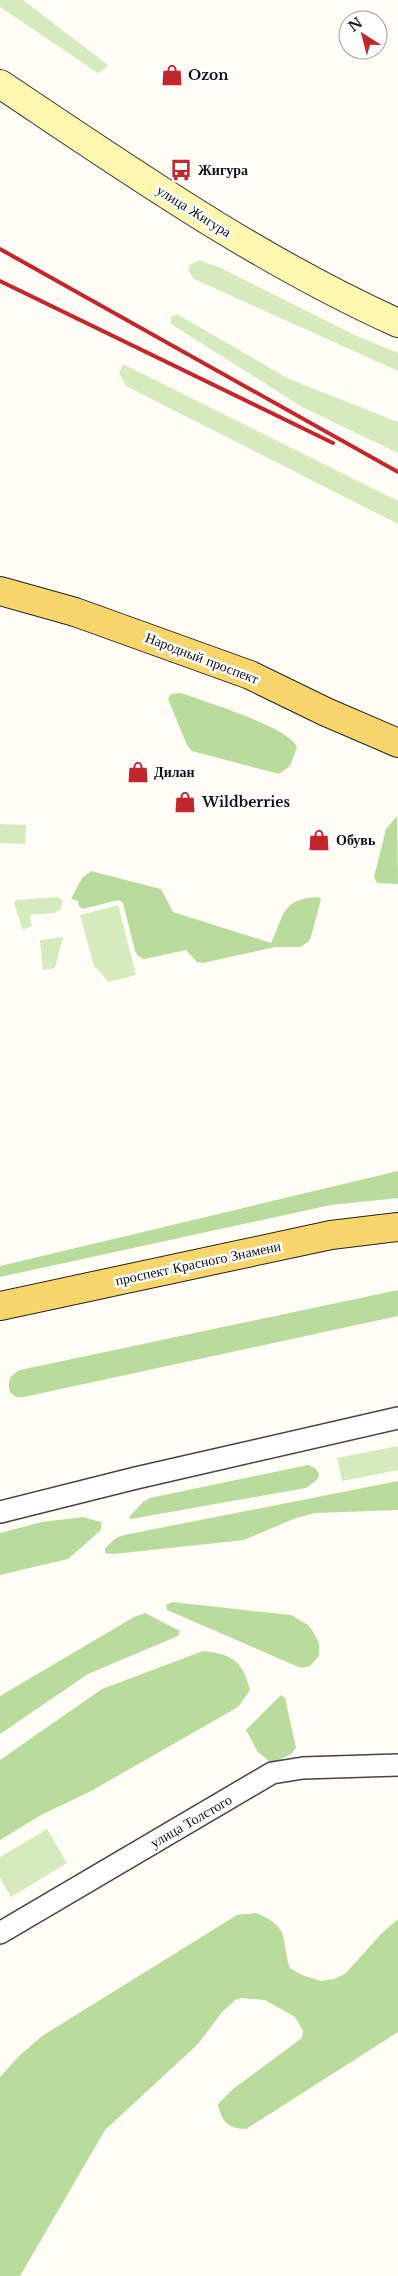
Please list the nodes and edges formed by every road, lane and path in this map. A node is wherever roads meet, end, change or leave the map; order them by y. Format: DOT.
graph roads {
  1 [pos="0,84"];
  2 [pos="398,323"];
  3 [pos="0,591"];
  4 [pos="398,743"];
  5 [pos="398,1227"];
  6 [pos="0,1306"];
  7 [pos="398,1418"];
  8 [pos="0,1512"];
  9 [pos="398,1765"];
  10 [pos="0,1933"];
  1 -- 2 [label="main road, улица Жигура"];
  3 -- 4 [label="main road, Народный проспект"];
  5 -- 6 [label="main road, проспект Красного Знамени"];
  7 -- 8 [label="street"];
  9 -- 10 [label="street, улица Толстого"];
}
